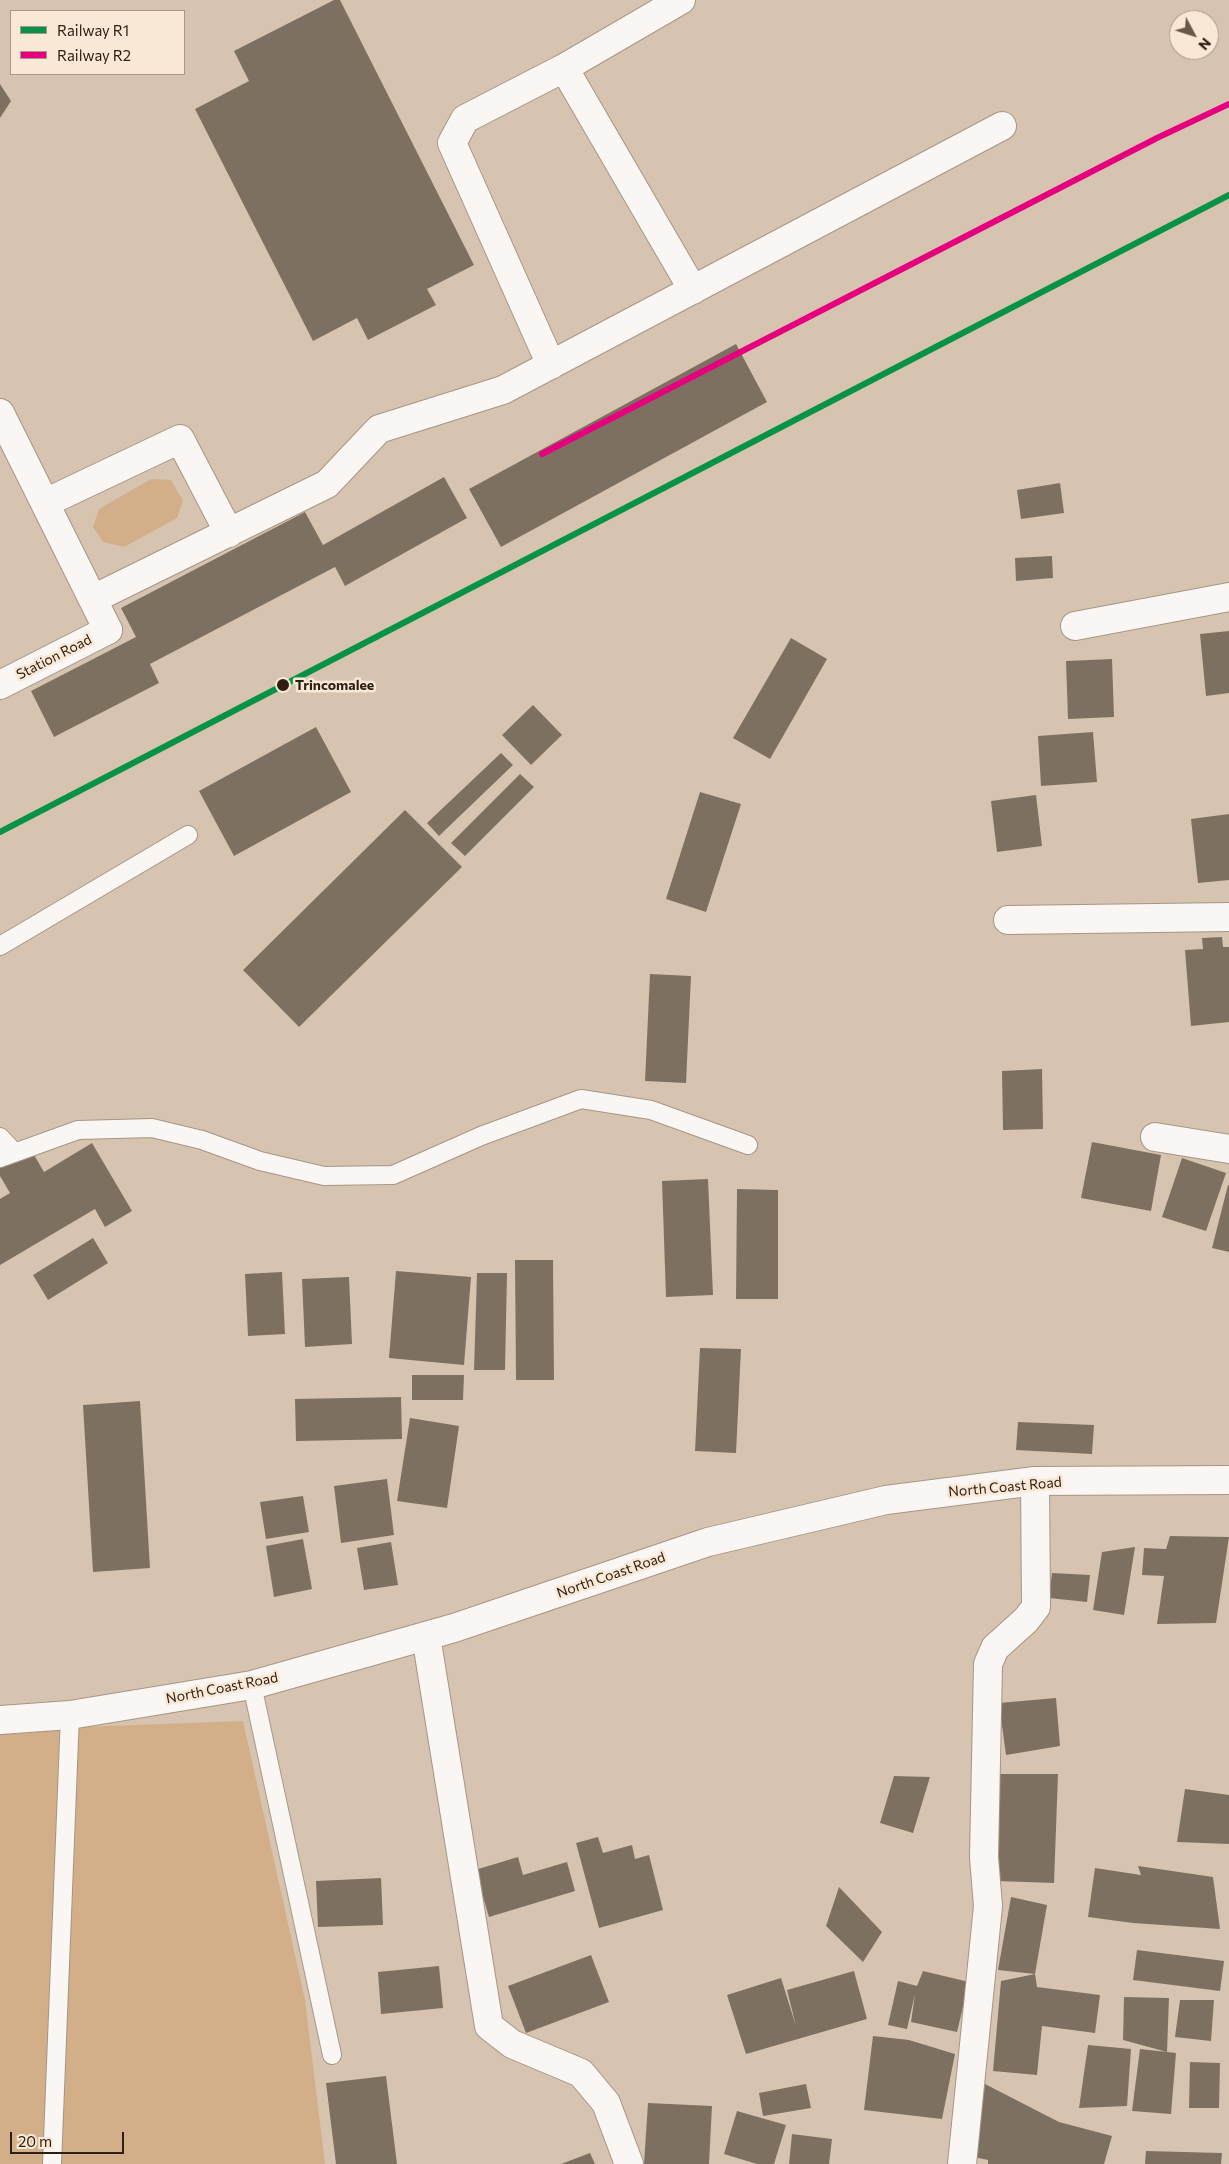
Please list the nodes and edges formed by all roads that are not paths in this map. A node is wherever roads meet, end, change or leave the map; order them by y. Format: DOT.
graph roads {
  1 [pos="681,0"];
  2 [pos="564,68"];
  3 [pos="1002,126"];
  4 [pos="693,290"];
  5 [pos="551,365"];
  6 [pos="0,413"];
  7 [pos="45,503"];
  8 [pos="229,533"];
  9 [pos="1229,597"];
  10 [pos="93,600"];
  11 [pos="1075,626"];
  12 [pos="0,685"];
  13 [pos="188,835"];
  14 [pos="1229,917"];
  15 [pos="1008,920"];
  16 [pos="0,946"];
  17 [pos="0,1137"];
  18 [pos="1155,1137"];
  19 [pos="748,1145"];
  20 [pos="1229,1149"];
  21 [pos="7,1155"];
  22 [pos="1229,1480"];
  23 [pos="1035,1481"];
  24 [pos="426,1636"];
  25 [pos="252,1684"];
  26 [pos="70,1715"];
  27 [pos="0,1720"];
  28 [pos="332,2055"];
  29 [pos="52,2164"];
  30 [pos="629,2164"];
  31 [pos="962,2164"];
  1 -- 2 [label="street"];
  2 -- 4 [label="street"];
  2 -- 5 [label="street"];
  3 -- 4 [label="street"];
  4 -- 5 [label="street"];
  5 -- 8 [label="street"];
  6 -- 7 [label="street"];
  7 -- 8 [label="street"];
  7 -- 10 [label="street"];
  8 -- 10 [label="street"];
  9 -- 11 [label="street"];
  10 -- 12 [label="street, Station Road"];
  13 -- 16 [label="lane"];
  14 -- 15 [label="street"];
  17 -- 21 [label="lane"];
  18 -- 20 [label="street"];
  19 -- 21 [label="lane"];
  22 -- 23 [label="street, North Coast Road"];
  23 -- 24 [label="street, North Coast Road"];
  23 -- 31 [label="street"];
  24 -- 25 [label="street, North Coast Road"];
  24 -- 30 [label="street"];
  25 -- 26 [label="street, North Coast Road"];
  25 -- 28 [label="lane"];
  26 -- 27 [label="street, North Coast Road"];
  26 -- 29 [label="lane"];
}
